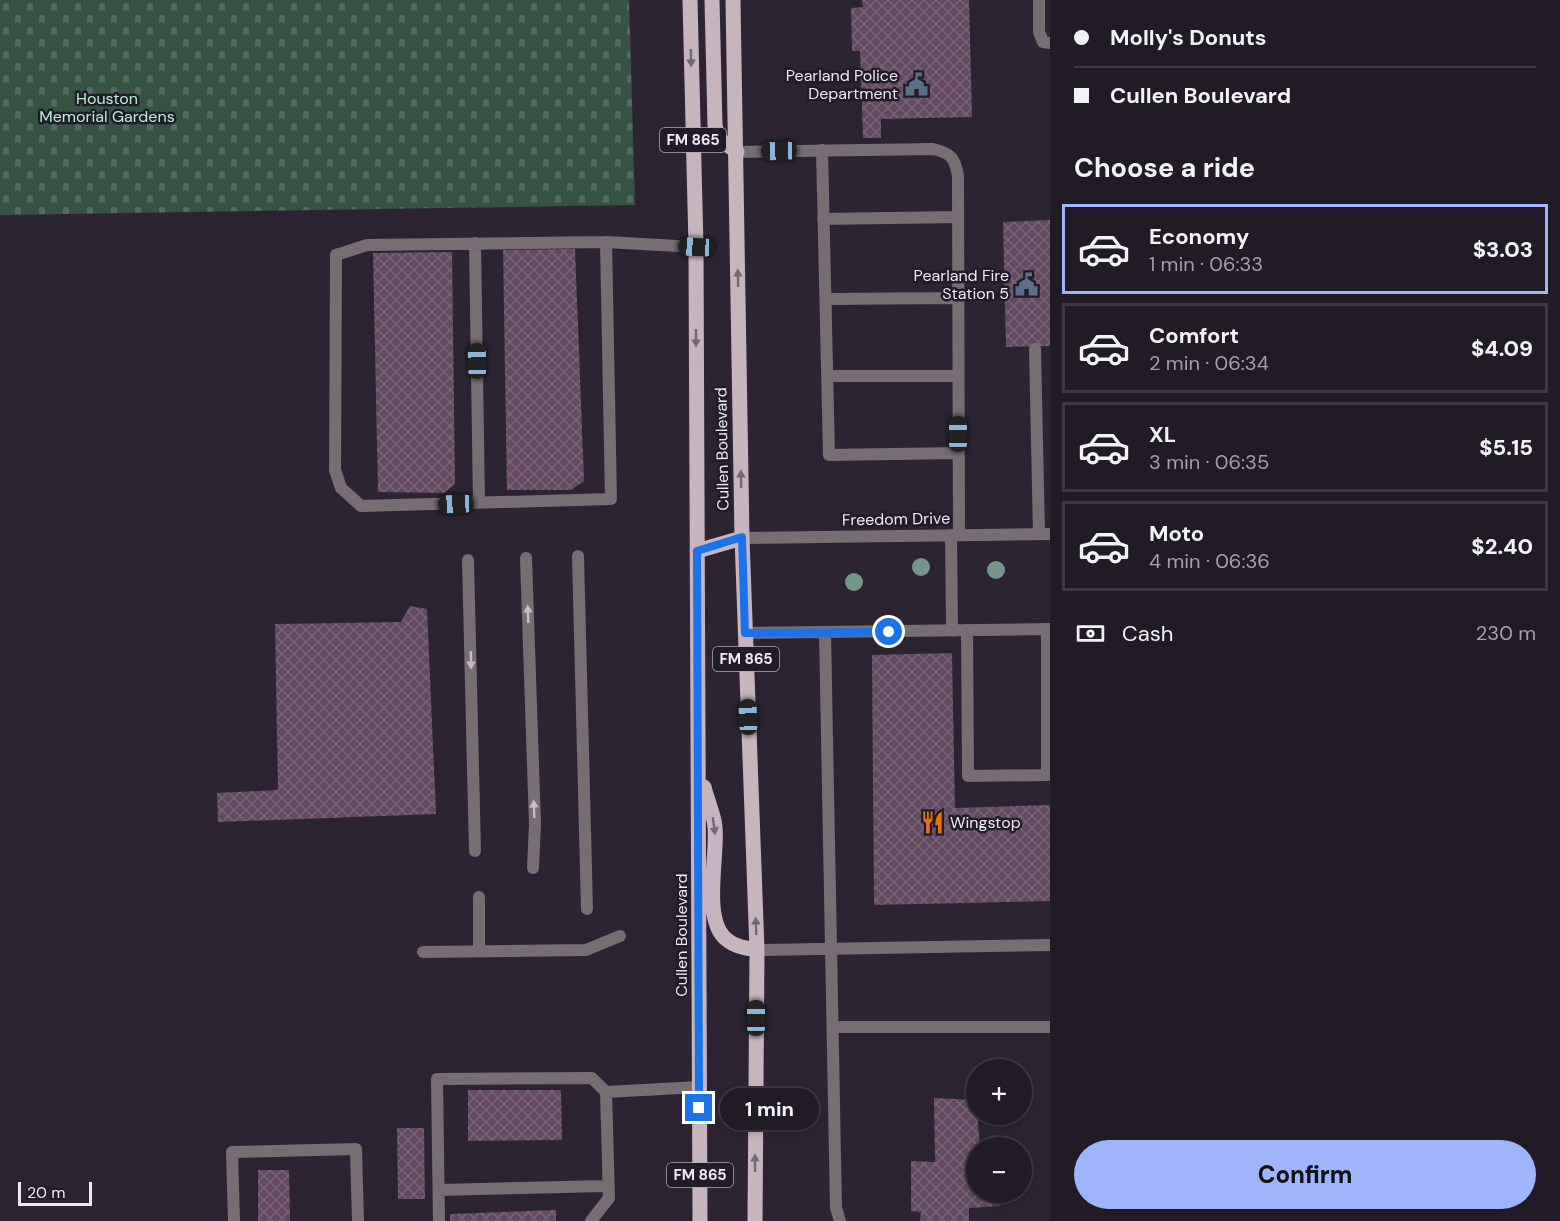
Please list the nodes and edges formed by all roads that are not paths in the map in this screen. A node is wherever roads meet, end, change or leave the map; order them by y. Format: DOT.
graph roads {
  1 [pos="690,0"];
  2 [pos="712,0"];
  3 [pos="733,0"];
  4 [pos="1039,0"];
  5 [pos="1050,43"];
  6 [pos="822,150"];
  7 [pos="737,152"];
  8 [pos="958,217"];
  9 [pos="823,219"];
  10 [pos="606,242"];
  11 [pos="475,243"];
  12 [pos="696,247"];
  13 [pos="958,298"];
  14 [pos="825,299"];
  15 [pos="1035,349"];
  16 [pos="827,376"];
  17 [pos="958,376"];
  18 [pos="958,453"];
  19 [pos="479,503"];
  20 [pos="1045,534"];
  21 [pos="955,535"];
  22 [pos="742,537"];
  23 [pos="697,551"];
  24 [pos="578,556"];
  25 [pos="526,558"];
  26 [pos="468,560"];
  27 [pos="1048,629"];
  28 [pos="967,630"];
  29 [pos="952,631"];
  30 [pos="825,632"];
  31 [pos="745,633"];
  32 [pos="698,770"];
  33 [pos="475,851"];
  34 [pos="533,868"];
  35 [pos="479,897"];
  36 [pos="587,909"];
  37 [pos="620,936"];
  38 [pos="1050,945"];
  39 [pos="832,949"];
  40 [pos="757,950"];
  41 [pos="479,951"];
  42 [pos="423,952"];
  43 [pos="833,1027"];
  44 [pos="1050,1027"];
  45 [pos="699,1087"];
  46 [pos="606,1092"];
  47 [pos="608,1186"];
  48 [pos="439,1190"];
  49 [pos="234,1221"];
  50 [pos="357,1221"];
  51 [pos="439,1221"];
  52 [pos="591,1221"];
  53 [pos="700,1221"];
  54 [pos="755,1221"];
  55 [pos="840,1221"];
  1 -- 12 [label="main road, Cullen Boulevard / FM 865, one-way"];
  2 -- 7 [label="main road"];
  3 -- 7 [label="main road, Cullen Boulevard / FM 865"];
  4 -- 5 [label="street"];
  6 -- 7 [label="street"];
  6 -- 8 [label="street"];
  6 -- 9 [label="street"];
  22 -- 7 [label="main road, Cullen Boulevard / FM 865, one-way"];
  8 -- 9 [label="street"];
  8 -- 13 [label="street"];
  9 -- 14 [label="street"];
  10 -- 11 [label="street"];
  10 -- 12 [label="street"];
  10 -- 19 [label="street"];
  11 -- 19 [label="street"];
  11 -- 19 [label="street"];
  12 -- 23 [label="main road, Cullen Boulevard / FM 865, one-way"];
  13 -- 14 [label="street"];
  13 -- 17 [label="street"];
  14 -- 16 [label="street"];
  15 -- 20 [label="street"];
  16 -- 17 [label="street"];
  16 -- 18 [label="street"];
  17 -- 18 [label="street"];
  18 -- 21 [label="street"];
  20 -- 21 [label="street, Freedom Drive"];
  21 -- 22 [label="street, Freedom Drive"];
  21 -- 29 [label="street"];
  22 -- 23 [label="main road"];
  22 -- 31 [label="main road, Cullen Boulevard / FM 865"];
  23 -- 32 [label="main road, Cullen Boulevard / FM 865"];
  24 -- 36 [label="street"];
  34 -- 25 [label="street, one-way"];
  26 -- 33 [label="street, one-way"];
  27 -- 28 [label="street"];
  27 -- 28 [label="street"];
  28 -- 29 [label="street"];
  29 -- 30 [label="street"];
  30 -- 31 [label="street"];
  30 -- 39 [label="street"];
  40 -- 31 [label="main road, Cullen Boulevard / FM 865, one-way"];
  32 -- 40 [label="main road, one-way"];
  32 -- 45 [label="main road, Cullen Boulevard / FM 865"];
  35 -- 41 [label="street"];
  37 -- 41 [label="street"];
  38 -- 39 [label="street"];
  39 -- 40 [label="street"];
  39 -- 43 [label="street"];
  54 -- 40 [label="main road, Cullen Boulevard / FM 865, one-way"];
  41 -- 42 [label="street"];
  43 -- 44 [label="street"];
  43 -- 55 [label="street"];
  45 -- 46 [label="street"];
  45 -- 53 [label="main road, Cullen Boulevard / FM 865"];
  46 -- 47 [label="street"];
  46 -- 48 [label="street"];
  47 -- 48 [label="street"];
  47 -- 52 [label="street"];
  48 -- 51 [label="street"];
  49 -- 50 [label="street"];
}
